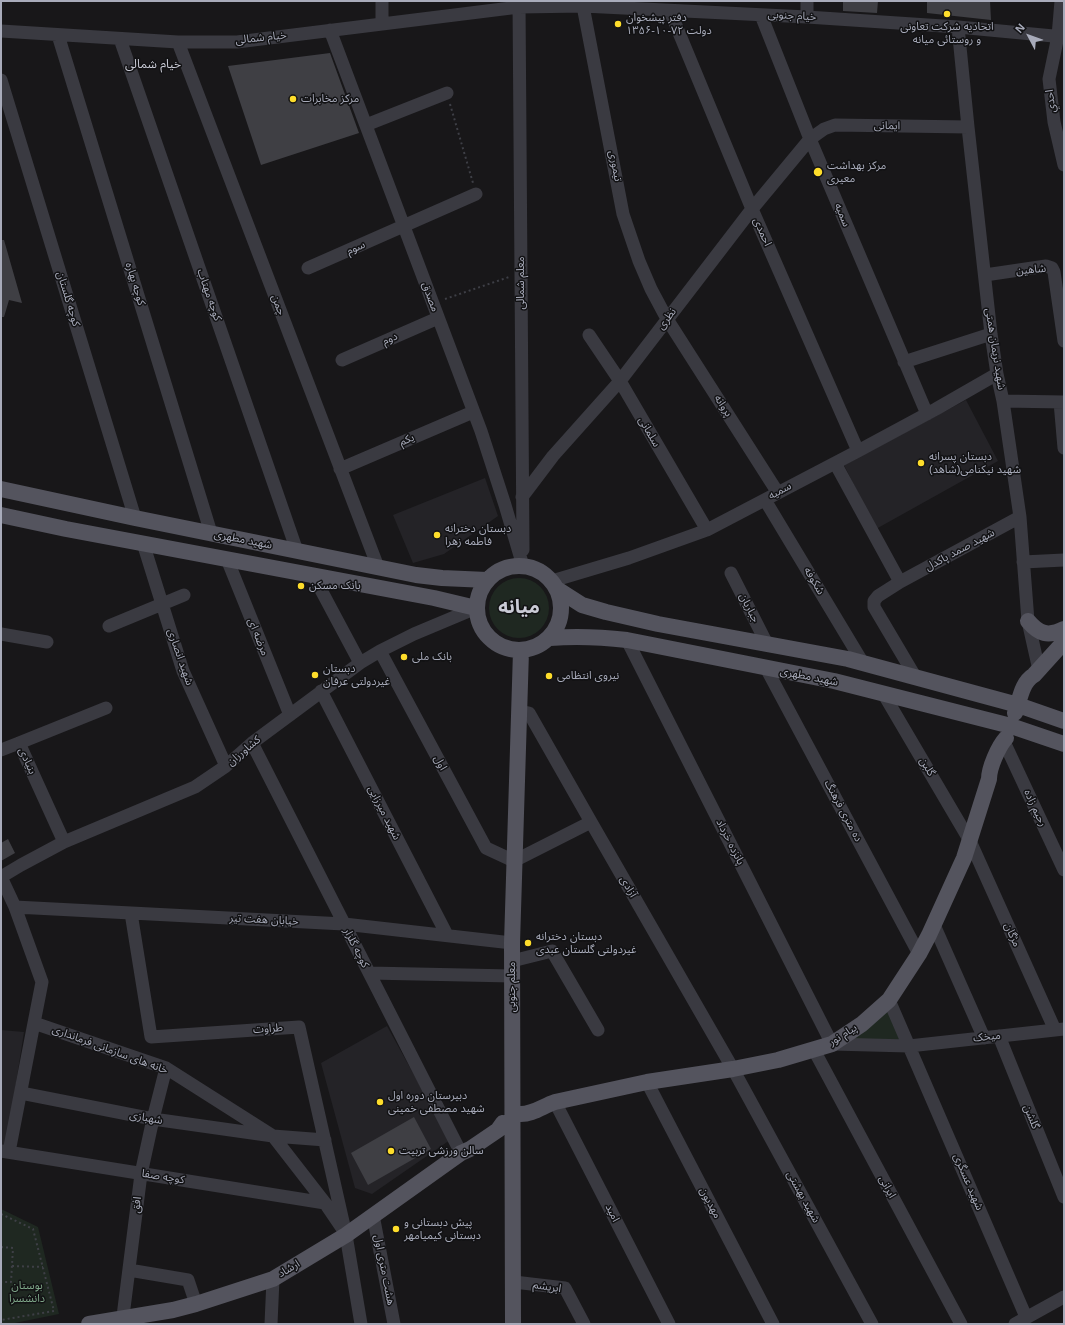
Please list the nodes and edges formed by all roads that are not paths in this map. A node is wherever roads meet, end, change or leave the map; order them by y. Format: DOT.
graph roads {
  1 [pos="382,1"];
  2 [pos="807,1"];
  3 [pos="1061,1"];
  4 [pos="519,4"];
  5 [pos="583,6"];
  6 [pos="670,11"];
  7 [pos="761,15"];
  8 [pos="807,17"];
  9 [pos="382,23"];
  10 [pos="958,27"];
  11 [pos="330,30"];
  12 [pos="1,31"];
  13 [pos="58,35"];
  14 [pos="1061,36"];
  15 [pos="120,39"];
  16 [pos="178,42"];
  17 [pos="1,80"];
  18 [pos="447,94"];
  19 [pos="366,125"];
  20 [pos="968,127"];
  21 [pos="810,139"];
  22 [pos="1064,165"];
  23 [pos="476,194"];
  24 [pos="752,208"];
  25 [pos="404,227"];
  26 [pos="308,268"];
  27 [pos="985,275"];
  28 [pos="438,318"];
  29 [pos="667,319"];
  30 [pos="991,334"];
  31 [pos="589,335"];
  32 [pos="1064,341"];
  33 [pos="342,360"];
  34 [pos="904,362"];
  35 [pos="997,374"];
  36 [pos="620,381"];
  37 [pos="1003,401"];
  38 [pos="1062,402"];
  39 [pos="473,412"];
  40 [pos="927,414"];
  41 [pos="1064,448"];
  42 [pos="858,451"];
  43 [pos="835,463"];
  44 [pos="340,469"];
  45 [pos="1,489"];
  46 [pos="778,492"];
  47 [pos="522,498"];
  48 [pos="765,500"];
  49 [pos="1,515"];
  50 [pos="1020,517"];
  51 [pos="135,518"];
  52 [pos="707,530"];
  53 [pos="211,533"];
  54 [pos="144,543"];
  55 [pos="297,550"];
  56 [pos="227,559"];
  57 [pos="1064,560"];
  58 [pos="1023,562"];
  59 [pos="523,566"];
  60 [pos="378,567"];
  61 [pos="731,573"];
  62 [pos="313,575"];
  63 [pos="487,580"];
  64 [pos="900,582"];
  65 [pos="554,585"];
  66 [pos="184,595"];
  67 [pos="162,604"];
  68 [pos="476,608"];
  69 [pos="1028,621"];
  70 [pos="109,626"];
  71 [pos="1064,629"];
  72 [pos="1,634"];
  73 [pos="550,638"];
  74 [pos="627,640"];
  75 [pos="47,642"];
  76 [pos="1064,642"];
  77 [pos="767,644"];
  78 [pos="380,651"];
  79 [pos="521,651"];
  80 [pos="360,663"];
  81 [pos="863,663"];
  82 [pos="766,668"];
  83 [pos="1037,672"];
  84 [pos="916,678"];
  85 [pos="321,691"];
  86 [pos="883,693"];
  87 [pos="1018,704"];
  88 [pos="106,708"];
  89 [pos="519,711"];
  90 [pos="290,715"];
  91 [pos="1064,721"];
  92 [pos="1008,737"];
  93 [pos="19,743"];
  94 [pos="252,743"];
  95 [pos="1064,744"];
  96 [pos="1,750"];
  97 [pos="226,766"];
  98 [pos="591,822"];
  99 [pos="970,840"];
  100 [pos="64,842"];
  101 [pos="514,861"];
  102 [pos="1064,870"];
  103 [pos="1,877"];
  104 [pos="15,907"];
  105 [pos="131,913"];
  106 [pos="344,924"];
  107 [pos="934,925"];
  108 [pos="447,935"];
  109 [pos="512,942"];
  110 [pos="919,954"];
  111 [pos="512,968"];
  112 [pos="369,973"];
  113 [pos="889,1000"];
  114 [pos="34,1023"];
  115 [pos="598,1030"];
  116 [pos="1061,1030"];
  117 [pos="999,1036"];
  118 [pos="984,1038"];
  119 [pos="832,1044"];
  120 [pos="909,1046"];
  121 [pos="814,1050"];
  122 [pos="166,1068"];
  123 [pos="733,1069"];
  124 [pos="647,1082"];
  125 [pos="21,1093"];
  126 [pos="553,1103"];
  127 [pos="511,1118"];
  128 [pos="153,1119"];
  129 [pos="273,1136"];
  130 [pos="325,1140"];
  131 [pos="5,1152"];
  132 [pos="462,1152"];
  133 [pos="142,1174"];
  134 [pos="1064,1197"];
  135 [pos="325,1203"];
  136 [pos="373,1215"];
  137 [pos="346,1235"];
  138 [pos="129,1270"];
  139 [pos="273,1279"];
  140 [pos="514,1282"];
  141 [pos="1064,1297"];
  142 [pos="196,1304"];
  143 [pos="1026,1317"];
  144 [pos="122,1321"];
  145 [pos="89,1324"];
  146 [pos="271,1324"];
  147 [pos="361,1324"];
  148 [pos="394,1324"];
  149 [pos="513,1324"];
  150 [pos="584,1324"];
  151 [pos="669,1324"];
  152 [pos="773,1324"];
  153 [pos="872,1324"];
  154 [pos="961,1324"];
  155 [pos="1015,1324"];
  1 -- 9 [label="street"];
  2 -- 8 [label="street"];
  3 -- 14 [label="street, احدي"];
  4 -- 5 [label="street, خیام جنوبی"];
  4 -- 9 [label="street, خیام شمالی"];
  4 -- 47 [label="street, معلم شمالی"];
  5 -- 6 [label="street, خیام جنوبی"];
  5 -- 29 [label="street, تیموری"];
  6 -- 7 [label="street, خیام جنوبی"];
  6 -- 24 [label="street, احمدی"];
  7 -- 8 [label="street, خیام جنوبی"];
  7 -- 21 [label="street, سميه"];
  8 -- 10 [label="street, خیام جنوبی"];
  9 -- 11 [label="street, خیام شمالی"];
  10 -- 14 [label="street, خیام جنوبی"];
  10 -- 20 [label="street, شهید نریمان همتی"];
  11 -- 16 [label="street, خیام شمالی"];
  11 -- 19 [label="street, مصدق"];
  12 -- 13 [label="street, خیام شمالی"];
  13 -- 15 [label="street, خیام شمالی"];
  13 -- 53 [label="street, کوچه بهاره"];
  14 -- 22 [label="street, احدي"];
  15 -- 16 [label="street, خیام شمالی"];
  15 -- 55 [label="street, کوچه مهتاب"];
  16 -- 44 [label="street, چمن"];
  17 -- 51 [label="street, کوچه گلستان"];
  18 -- 19 [label="street"];
  19 -- 25 [label="street, مصدق"];
  20 -- 21 [label="street, ایمانی"];
  20 -- 27 [label="street, شهید نریمان همتی"];
  21 -- 24 [label="street, نظری"];
  21 -- 34 [label="street, سميه"];
  23 -- 25 [label="street, سوم"];
  24 -- 29 [label="street, نظری"];
  24 -- 42 [label="street, احمدی"];
  25 -- 26 [label="street, سوم"];
  25 -- 28 [label="street, مصدق"];
  27 -- 30 [label="street, شهید نریمان همتی"];
  27 -- 32 [label="street, شاهین"];
  28 -- 33 [label="street, دوم"];
  28 -- 39 [label="street, مصدق"];
  29 -- 36 [label="street, نظری"];
  29 -- 46 [label="street, پروانه"];
  30 -- 34 [label="street"];
  30 -- 35 [label="street, شهید نریمان همتی"];
  31 -- 36 [label="street, سلمانی"];
  34 -- 40 [label="street, سميه"];
  35 -- 37 [label="street, شهید نریمان همتی"];
  35 -- 40 [label="street, سمیه"];
  36 -- 47 [label="street, نظری"];
  36 -- 52 [label="street, سلمانی"];
  37 -- 38 [label="street"];
  37 -- 50 [label="street, شهید نریمان همتی"];
  38 -- 41 [label="street"];
  39 -- 44 [label="street, یکم"];
  39 -- 59 [label="street, مصدق"];
  40 -- 42 [label="street, سمیه"];
  42 -- 43 [label="street, سمیه"];
  43 -- 46 [label="street, سمیه"];
  43 -- 64 [label="street"];
  44 -- 60 [label="street, چمن"];
  45 -- 51 [label="main road, شهید مطهری"];
  46 -- 48 [label="street, سمیه"];
  47 -- 59 [label="street, معلم شمالی"];
  48 -- 52 [label="street, سمیه"];
  48 -- 81 [label="street, شکوفه"];
  49 -- 54 [label="main road, شهید مطهری"];
  50 -- 58 [label="street, شهید نریمان همتی"];
  50 -- 64 [label="street, شهید صمد پاکدل"];
  51 -- 53 [label="main road, شهید مطهری"];
  52 -- 65 [label="street, سمیه"];
  53 -- 55 [label="main road, شهید مطهری"];
  54 -- 56 [label="main road, شهید مطهری"];
  54 -- 67 [label="street, شهید انصاری"];
  55 -- 60 [label="main road, شهید مطهری"];
  56 -- 62 [label="main road, شهید مطهری"];
  56 -- 90 [label="street, مرضه ای"];
  57 -- 58 [label="street"];
  58 -- 69 [label="street, شهید نریمان همتی"];
  59 -- 63 [label="main road"];
  59 -- 65 [label="main road"];
  60 -- 63 [label="main road, شهید مطهری"];
  61 -- 77 [label="street, جباریان"];
  62 -- 68 [label="main road, شهید مطهری"];
  62 -- 80 [label="street"];
  63 -- 68 [label="main road"];
  64 -- 84 [label="street, شهید صمد پاکدل"];
  65 -- 73 [label="main road"];
  65 -- 77 [label="main road"];
  66 -- 67 [label="street"];
  67 -- 70 [label="street"];
  67 -- 97 [label="street, شهید انصاری"];
  68 -- 78 [label="street, کشاورزان"];
  68 -- 79 [label="main road"];
  69 -- 71 [label="main road"];
  69 -- 83 [label="street, شهید نریمان همتی"];
  72 -- 75 [label="street"];
  73 -- 74 [label="main road, شهید مطهری"];
  73 -- 79 [label="main road"];
  74 -- 82 [label="main road, شهید مطهری"];
  74 -- 119 [label="street, پانزده خرداد"];
  76 -- 83 [label="main road, پیام نور"];
  77 -- 81 [label="main road"];
  78 -- 80 [label="street, کشاورزان"];
  78 -- 101 [label="street, اول"];
  79 -- 89 [label="main road, معلم جنوبی"];
  80 -- 85 [label="street, کشاورزان"];
  81 -- 84 [label="main road"];
  82 -- 86 [label="main road, شهید مطهری"];
  82 -- 110 [label="street, ده متری فرهنگ"];
  83 -- 87 [label="main road, پیام نور"];
  84 -- 87 [label="main road"];
  85 -- 90 [label="street, کشاورزان"];
  85 -- 108 [label="street, شهید میرزایی"];
  86 -- 92 [label="main road, شهید مطهری"];
  86 -- 99 [label="street, گلبن"];
  87 -- 91 [label="main road"];
  87 -- 92 [label="main road, پیام نور"];
  88 -- 93 [label="street, بنیادی"];
  89 -- 98 [label="street, آزادی"];
  89 -- 101 [label="main road, معلم جنوبی"];
  90 -- 94 [label="street, کشاورزان"];
  92 -- 95 [label="main road, شهید مطهری"];
  92 -- 99 [label="main road, پیام نور"];
  92 -- 102 [label="street, رحیم زاده"];
  93 -- 96 [label="street"];
  93 -- 100 [label="street, بنیادی"];
  94 -- 97 [label="street, کشاورزان"];
  94 -- 106 [label="street, کوچه گلزار"];
  97 -- 100 [label="street, کشاورزان"];
  98 -- 101 [label="street"];
  98 -- 123 [label="street, آزادی"];
  99 -- 107 [label="main road, پیام نور"];
  99 -- 116 [label="street, مژگان"];
  100 -- 103 [label="street, کشاورزان"];
  101 -- 109 [label="main road, معلم جنوبی"];
  103 -- 104 [label="street"];
  104 -- 105 [label="street, خیابان هفت تیر"];
  104 -- 114 [label="street"];
  105 -- 106 [label="street, خیابان هفت تیر"];
  105 -- 130 [label="street, طراوت"];
  106 -- 108 [label="street, خیابان هفت تیر"];
  106 -- 112 [label="street, کوچه گلزار"];
  107 -- 110 [label="main road, پیام نور"];
  107 -- 118 [label="street"];
  108 -- 109 [label="street, خیابان هفت تیر"];
  109 -- 111 [label="main road, معلم جنوبی"];
  110 -- 113 [label="main road, پیام نور"];
  111 -- 112 [label="street"];
  111 -- 115 [label="street"];
  111 -- 127 [label="main road, معلم جنوبی"];
  112 -- 132 [label="street, کوچه گلزار"];
  113 -- 119 [label="main road, پیام نور"];
  113 -- 120 [label="street, شهید عسگری"];
  114 -- 122 [label="street, خانه های سازمانی فرمانداری"];
  114 -- 125 [label="street"];
  116 -- 117 [label="street, میخک"];
  117 -- 118 [label="street, میخک"];
  117 -- 134 [label="street, گلشن"];
  118 -- 120 [label="street, میخک"];
  119 -- 120 [label="street, میخک"];
  119 -- 121 [label="main road, پیام نور"];
  120 -- 143 [label="street, شهید عسگری"];
  121 -- 123 [label="main road, پیام نور"];
  121 -- 154 [label="street, ایرانی"];
  122 -- 128 [label="street, افق"];
  122 -- 129 [label="street, خانه های سازمانی فرمانداری"];
  123 -- 124 [label="main road, پیام نور"];
  123 -- 153 [label="street, شهید بهشتی"];
  124 -- 126 [label="main road, پیام نور"];
  124 -- 152 [label="street, مهدیون"];
  125 -- 128 [label="street, شهبازی"];
  125 -- 131 [label="street"];
  126 -- 127 [label="main road, پیام نور"];
  126 -- 151 [label="street, امید"];
  127 -- 132 [label="main road, ارشاد"];
  127 -- 140 [label="main road, معلم جنوبی"];
  128 -- 129 [label="street, شهبازی"];
  128 -- 133 [label="street, افق"];
  129 -- 130 [label="street, شهبازی"];
  129 -- 135 [label="street, خانه های سازمانی فرمانداری"];
  130 -- 137 [label="street, طراوت"];
  131 -- 133 [label="street, کوچه صفا"];
  132 -- 136 [label="main road, ارشاد"];
  133 -- 135 [label="street, کوچه صفا"];
  133 -- 138 [label="street, افق"];
  135 -- 137 [label="street, خانه های سازمانی فرمانداری"];
  136 -- 137 [label="main road, ارشاد"];
  136 -- 148 [label="street, هشت متری اول"];
  137 -- 139 [label="main road, ارشاد"];
  137 -- 147 [label="street, طراوت"];
  138 -- 142 [label="street"];
  138 -- 144 [label="street, افق"];
  139 -- 142 [label="main road, ارشاد"];
  139 -- 146 [label="street"];
  140 -- 149 [label="main road, معلم جنوبی"];
  140 -- 150 [label="street, ابریشم"];
  141 -- 143 [label="street"];
  142 -- 144 [label="main road, ارشاد"];
  143 -- 155 [label="street"];
  144 -- 145 [label="main road, ارشاد"];
}
